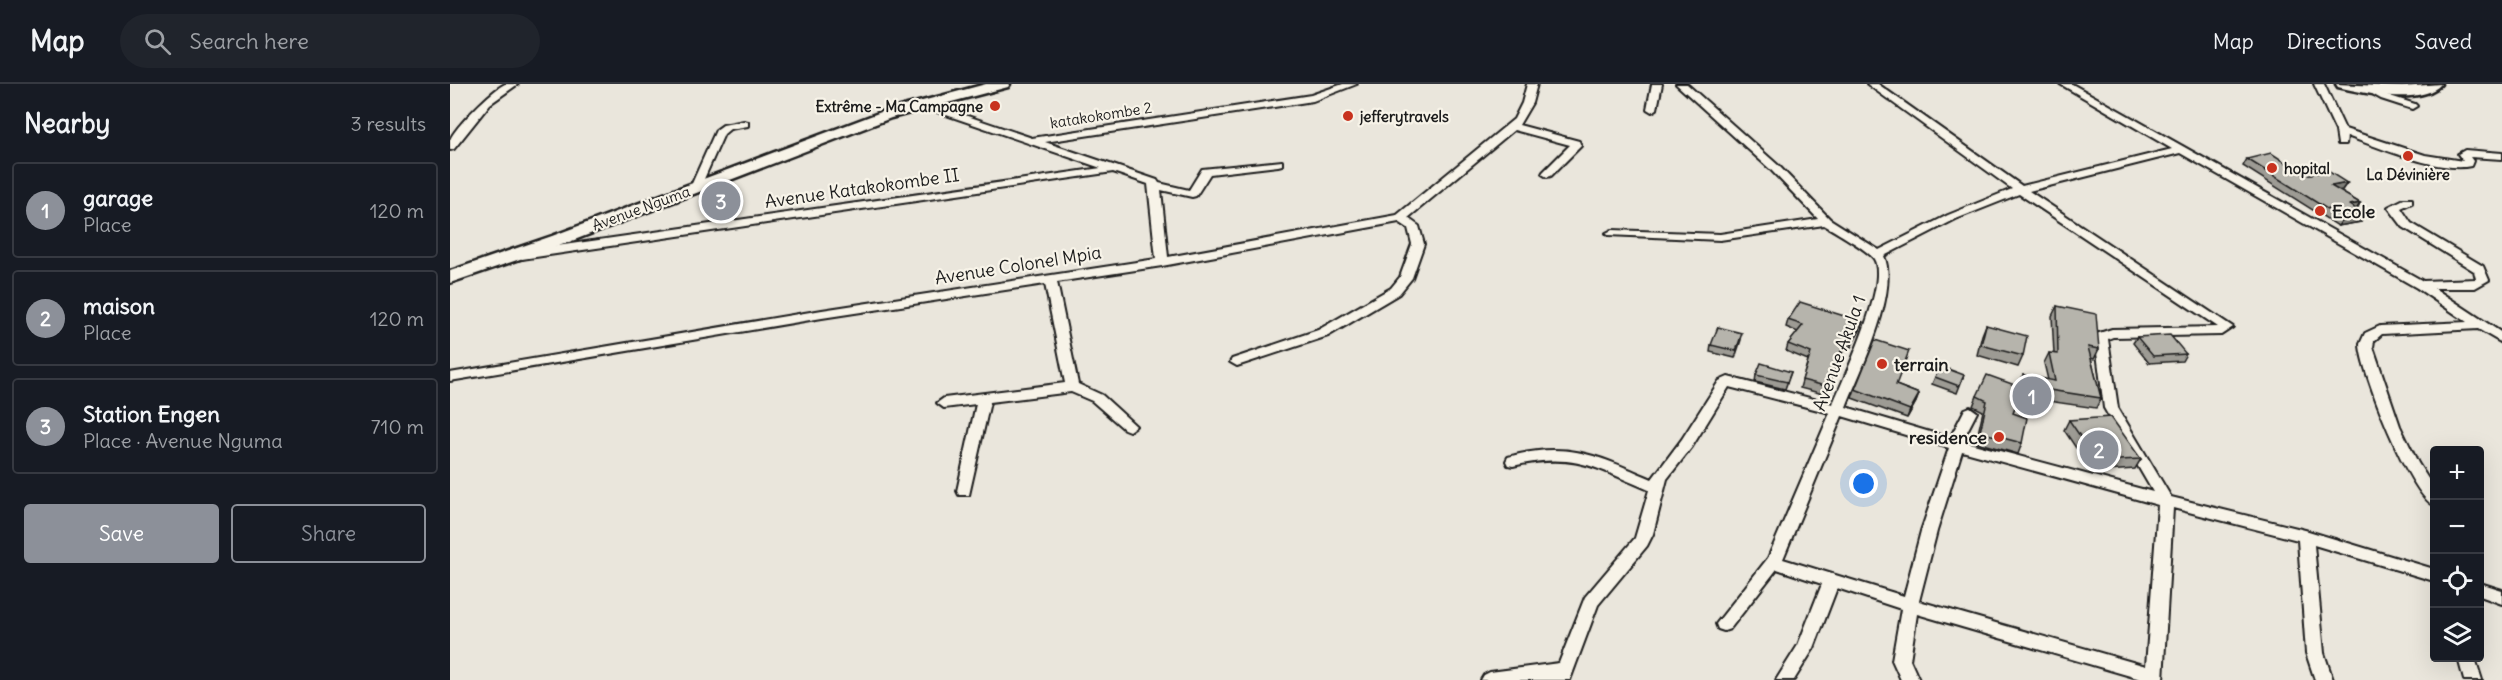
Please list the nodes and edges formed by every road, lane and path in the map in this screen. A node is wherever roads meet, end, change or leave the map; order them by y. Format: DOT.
graph roads {
  1 [pos="513,84"];
  2 [pos="1003,84"];
  3 [pos="1352,84"];
  4 [pos="1532,84"];
  5 [pos="1657,84"];
  6 [pos="1682,84"];
  7 [pos="1872,84"];
  8 [pos="2065,84"];
  9 [pos="2319,84"];
  10 [pos="2343,84"];
  11 [pos="2434,84"];
  12 [pos="2370,89"];
  13 [pos="923,104"];
  14 [pos="2412,106"];
  15 [pos="1652,109"];
  16 [pos="744,124"];
  17 [pos="1511,126"];
  18 [pos="1030,141"];
  19 [pos="450,147"];
  20 [pos="2181,150"];
  21 [pos="2502,156"];
  22 [pos="1278,163"];
  23 [pos="1110,169"];
  24 [pos="1546,174"];
  25 [pos="1155,185"];
  26 [pos="695,188"];
  27 [pos="2020,190"];
  28 [pos="2408,201"];
  29 [pos="1401,218"];
  30 [pos="1826,221"];
  31 [pos="1612,233"];
  32 [pos="1878,255"];
  33 [pos="512,256"];
  34 [pos="1162,262"];
  35 [pos="450,277"];
  36 [pos="1050,278"];
  37 [pos="2421,285"];
  38 [pos="2481,325"];
  39 [pos="2502,339"];
  40 [pos="1237,362"];
  41 [pos="450,377"];
  42 [pos="1072,387"];
  43 [pos="984,398"];
  44 [pos="944,403"];
  45 [pos="1838,410"];
  46 [pos="1970,412"];
  47 [pos="1129,426"];
  48 [pos="1955,444"];
  49 [pos="1513,461"];
  50 [pos="1658,487"];
  51 [pos="964,491"];
  52 [pos="2430,494"];
  53 [pos="2166,501"];
  54 [pos="2305,536"];
  55 [pos="1774,562"];
  56 [pos="2430,574"];
  57 [pos="1832,580"];
  58 [pos="2484,591"];
  59 [pos="2502,597"];
  60 [pos="1910,605"];
  61 [pos="1724,624"];
  62 [pos="2468,662"];
  63 [pos="1563,675"];
  64 [pos="2154,677"];
  65 [pos="1490,680"];
  66 [pos="1785,680"];
  67 [pos="1910,680"];
  68 [pos="2324,680"];
  69 [pos="2473,680"];
  1 -- 19 [label="street"];
  2 -- 13 [label="main road, Avenue Nguma"];
  3 -- 18 [label="street, katakokombe 2"];
  4 -- 17 [label="street, Avenue Colonel Mpia"];
  5 -- 15 [label="street"];
  6 -- 30 [label="street"];
  7 -- 27 [label="street"];
  8 -- 20 [label="street"];
  9 -- 21 [label="street"];
  10 -- 12 [label="main road"];
  11 -- 12 [label="main road"];
  12 -- 14 [label="street"];
  13 -- 18 [label="street"];
  13 -- 26 [label="main road, Avenue Nguma"];
  16 -- 26 [label="street"];
  17 -- 24 [label="street"];
  17 -- 29 [label="street, Avenue Colonel Mpia"];
  18 -- 23 [label="street"];
  20 -- 27 [label="street"];
  20 -- 37 [label="street"];
  22 -- 25 [label="street"];
  23 -- 25 [label="street"];
  23 -- 33 [label="street, Avenue Katakokombe II"];
  25 -- 34 [label="street"];
  26 -- 33 [label="main road, Avenue Nguma"];
  27 -- 32 [label="street"];
  27 -- 53 [label="street"];
  28 -- 37 [label="street"];
  29 -- 34 [label="street, Avenue Colonel Mpia"];
  29 -- 40 [label="street"];
  30 -- 31 [label="street"];
  30 -- 32 [label="street"];
  32 -- 45 [label="street, Avenue Akula 1"];
  33 -- 35 [label="main road, Avenue Nguma"];
  34 -- 36 [label="street, Avenue Colonel Mpia"];
  36 -- 41 [label="street, Avenue Colonel Mpia"];
  36 -- 42 [label="street"];
  37 -- 38 [label="street"];
  38 -- 39 [label="street"];
  38 -- 52 [label="street"];
  42 -- 43 [label="street"];
  42 -- 47 [label="street"];
  43 -- 44 [label="street"];
  43 -- 51 [label="street"];
  45 -- 48 [label="street"];
  45 -- 50 [label="street"];
  45 -- 55 [label="street, Avenue Akula 1"];
  46 -- 48 [label="street"];
  48 -- 53 [label="street"];
  48 -- 60 [label="street"];
  49 -- 50 [label="street"];
  50 -- 63 [label="street"];
  53 -- 54 [label="street"];
  53 -- 64 [label="street"];
  54 -- 56 [label="street"];
  54 -- 68 [label="street"];
  55 -- 57 [label="street"];
  55 -- 61 [label="street, Avenue Akula 1"];
  57 -- 60 [label="street"];
  57 -- 66 [label="street"];
  58 -- 59 [label="street"];
  60 -- 64 [label="street"];
  60 -- 67 [label="street"];
  62 -- 69 [label="street"];
  63 -- 65 [label="street"];
}
